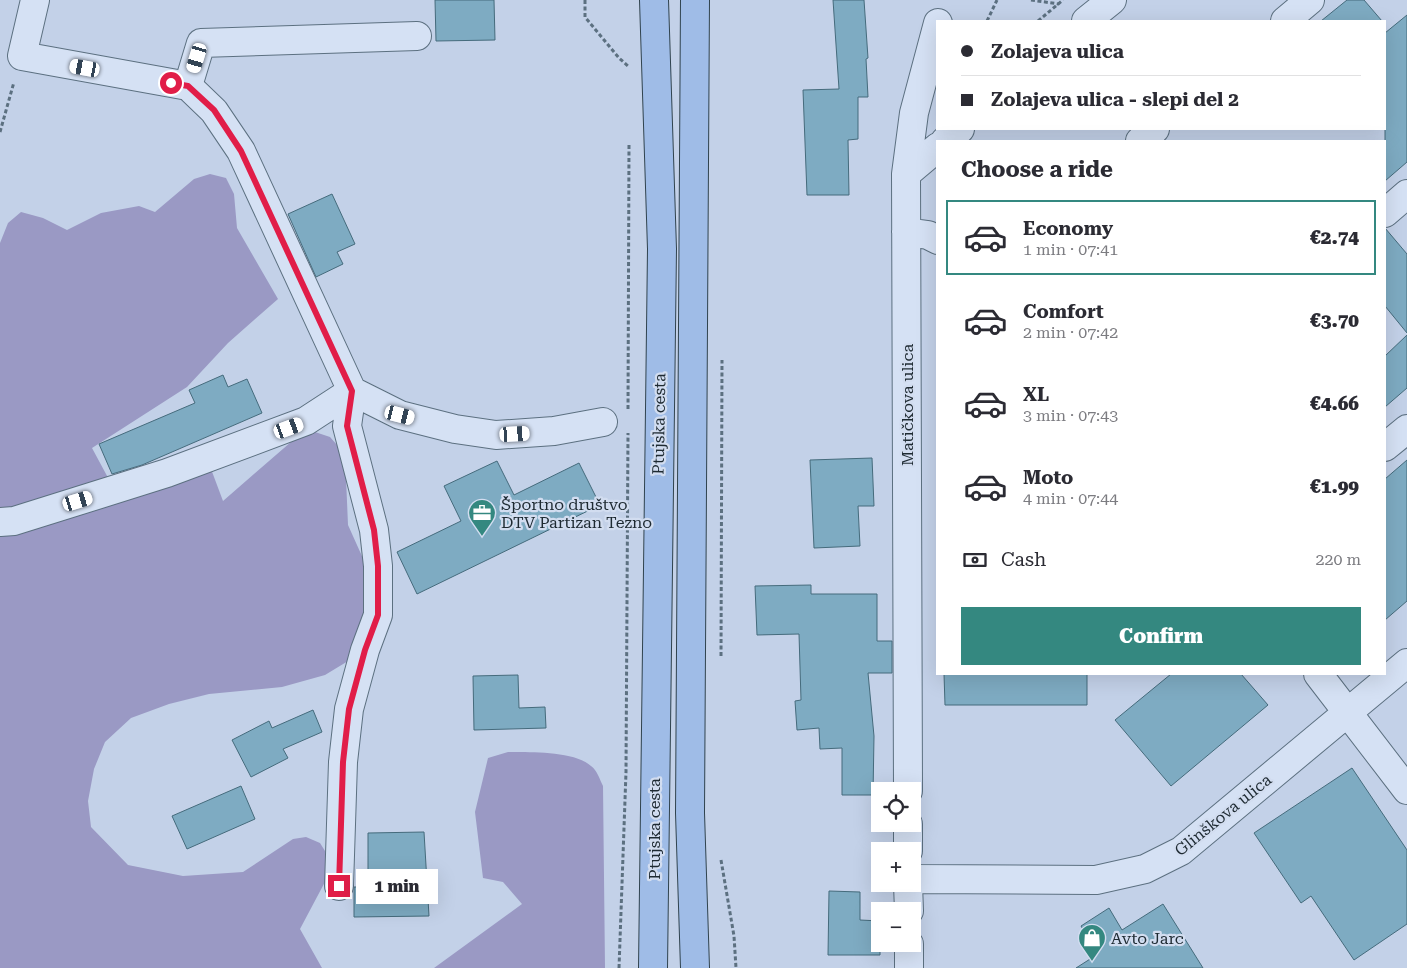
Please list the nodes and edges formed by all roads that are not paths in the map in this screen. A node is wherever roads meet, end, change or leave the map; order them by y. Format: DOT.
graph roads {
  1 [pos="35,0"];
  2 [pos="654,0"];
  3 [pos="695,0"];
  4 [pos="945,0"];
  5 [pos="1112,0"];
  6 [pos="1310,0"];
  7 [pos="939,20"];
  8 [pos="1087,20"];
  9 [pos="1286,20"];
  10 [pos="936,30"];
  11 [pos="417,36"];
  12 [pos="188,86"];
  13 [pos="959,130"];
  14 [pos="1154,130"];
  15 [pos="946,140"];
  16 [pos="1141,140"];
  17 [pos="936,150"];
  18 [pos="906,174"];
  19 [pos="1407,194"];
  20 [pos="1386,212"];
  21 [pos="906,232"];
  22 [pos="936,239"];
  23 [pos="352,391"];
  24 [pos="620,422"];
  25 [pos="1407,429"];
  26 [pos="1386,447"];
  27 [pos="0,522"];
  28 [pos="1407,662"];
  29 [pos="1319,675"];
  30 [pos="1346,712"];
  31 [pos="908,782"];
  32 [pos="1407,790"];
  33 [pos="921,879"];
  34 [pos="339,886"];
  35 [pos="909,952"];
  36 [pos="653,968"];
  37 [pos="695,968"];
  38 [pos="909,968"];
  1 -- 12 [label="street"];
  2 -- 36 [label="main road, Ptujska cesta"];
  3 -- 37 [label="main road, Ptujska cesta"];
  4 -- 7 [label="street, Matičkova ulica"];
  5 -- 8 [label="street"];
  6 -- 9 [label="street"];
  10 -- 18 [label="street, Matičkova ulica"];
  11 -- 12 [label="street"];
  12 -- 23 [label="street"];
  13 -- 15 [label="street"];
  14 -- 16 [label="street"];
  17 -- 18 [label="street"];
  18 -- 21 [label="street, Matičkova ulica"];
  19 -- 20 [label="street"];
  21 -- 22 [label="street"];
  21 -- 31 [label="street, Matičkova ulica"];
  23 -- 24 [label="street"];
  23 -- 27 [label="street"];
  23 -- 34 [label="street"];
  25 -- 26 [label="street"];
  28 -- 30 [label="street, Glinškova ulica"];
  29 -- 30 [label="street"];
  30 -- 32 [label="street"];
  30 -- 33 [label="street, Glinškova ulica"];
  35 -- 38 [label="street"];
}
